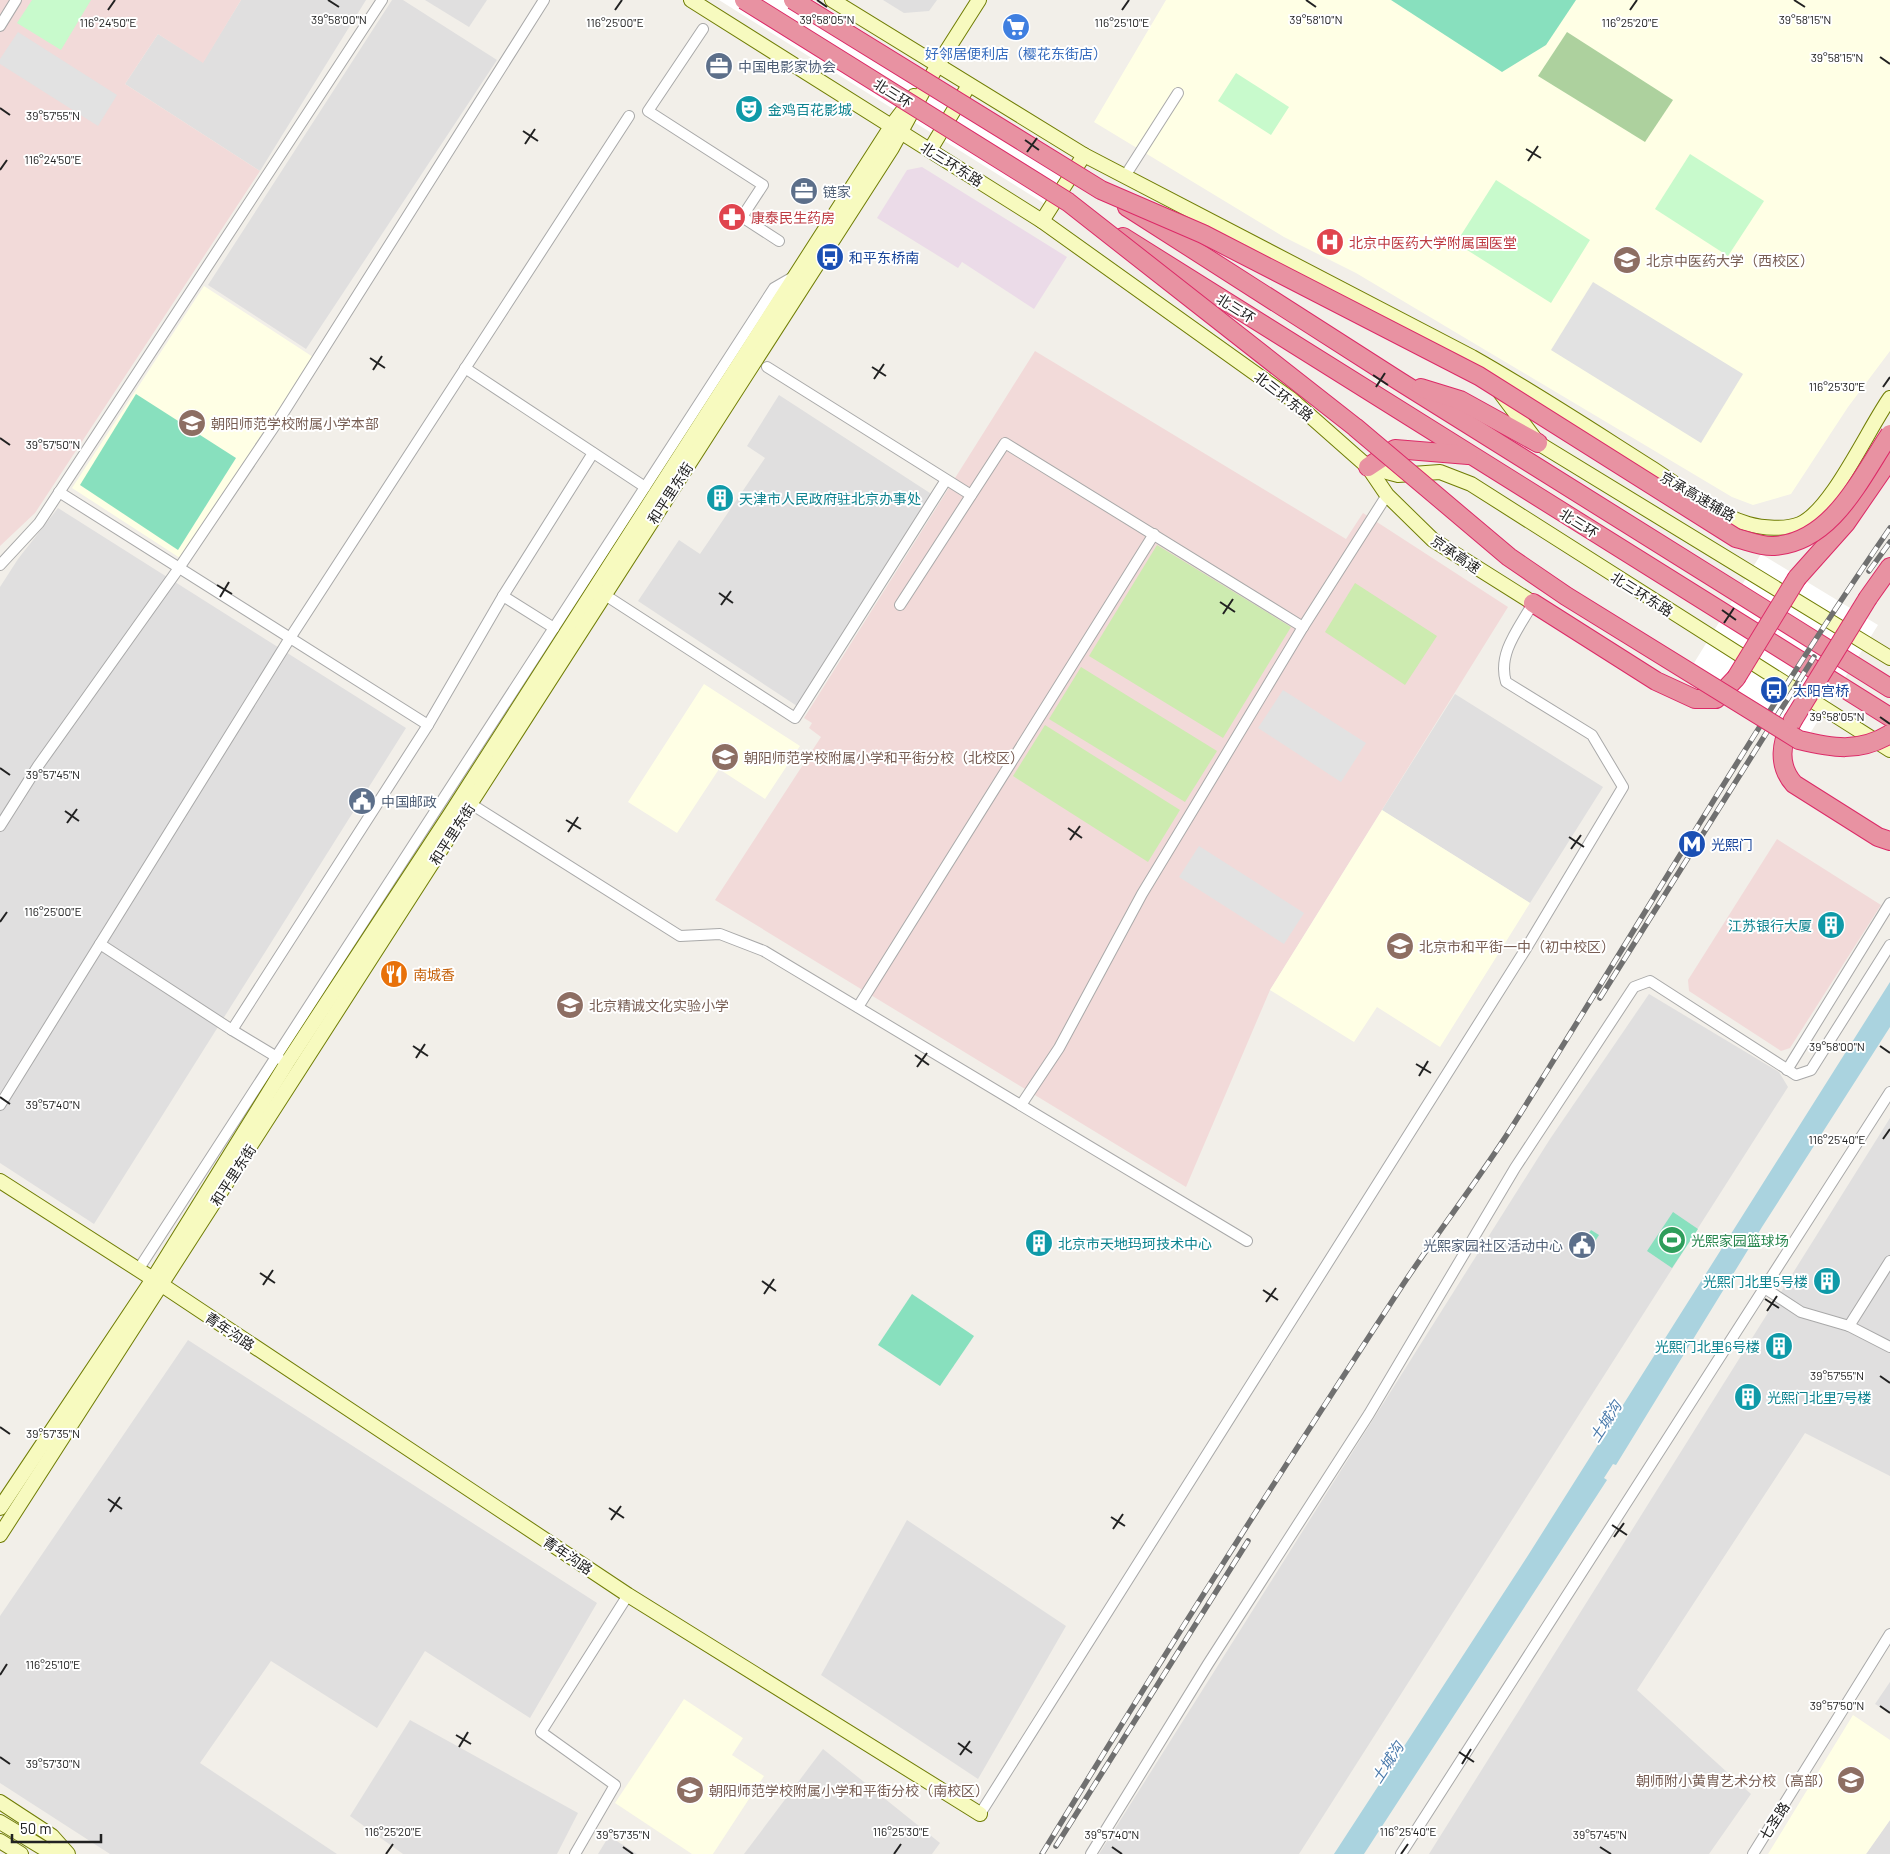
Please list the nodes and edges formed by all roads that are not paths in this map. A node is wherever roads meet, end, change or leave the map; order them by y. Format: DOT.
graph roads {
  1 [pos="16,0"];
  2 [pos="382,0"];
  3 [pos="544,0"];
  4 [pos="691,0"];
  5 [pos="744,0"];
  6 [pos="793,0"];
  7 [pos="832,0"];
  8 [pos="979,0"];
  9 [pos="0,26"];
  10 [pos="703,29"];
  11 [pos="938,66"];
  12 [pos="969,85"];
  13 [pos="1178,93"];
  14 [pos="629,116"];
  15 [pos="897,128"];
  16 [pos="930,150"];
  17 [pos="1084,155"];
  18 [pos="1125,176"];
  19 [pos="1101,190"];
  20 [pos="1068,202"];
  21 [pos="1042,221"];
  22 [pos="779,241"];
  23 [pos="794,277"];
  24 [pos="1472,357"];
  25 [pos="767,367"];
  26 [pos="466,368"];
  27 [pos="1399,381"];
  28 [pos="1890,398"];
  29 [pos="1890,434"];
  30 [pos="1538,442"];
  31 [pos="593,453"];
  32 [pos="1472,455"];
  33 [pos="1890,459"];
  34 [pos="1368,467"];
  35 [pos="1398,475"];
  36 [pos="946,480"];
  37 [pos="645,487"];
  38 [pos="59,492"];
  39 [pos="971,495"];
  40 [pos="1387,495"];
  41 [pos="1154,534"];
  42 [pos="0,565"];
  43 [pos="179,568"];
  44 [pos="1890,568"];
  45 [pos="605,595"];
  46 [pos="503,596"];
  47 [pos="1533,604"];
  48 [pos="900,605"];
  49 [pos="1303,627"];
  50 [pos="554,628"];
  51 [pos="290,638"];
  52 [pos="1890,658"];
  53 [pos="1890,688"];
  54 [pos="1890,717"];
  55 [pos="428,725"];
  56 [pos="1890,734"];
  57 [pos="1890,750"];
  58 [pos="471,804"];
  59 [pos="0,826"];
  60 [pos="1890,840"];
  61 [pos="1890,903"];
  62 [pos="100,944"];
  63 [pos="1890,946"];
  64 [pos="858,1007"];
  65 [pos="232,1030"];
  66 [pos="282,1060"];
  67 [pos="1787,1070"];
  68 [pos="1890,1092"];
  69 [pos="0,1105"];
  70 [pos="1021,1105"];
  71 [pos="0,1181"];
  72 [pos="1247,1241"];
  73 [pos="1890,1261"];
  74 [pos="138,1270"];
  75 [pos="157,1282"];
  76 [pos="1764,1287"];
  77 [pos="1849,1326"];
  78 [pos="1890,1347"];
  79 [pos="0,1508"];
  80 [pos="0,1535"];
  81 [pos="628,1595"];
  82 [pos="1890,1634"];
  83 [pos="0,1802"];
  84 [pos="980,1814"];
  85 [pos="0,1822"];
  86 [pos="0,1841"];
  87 [pos="21,1854"];
  88 [pos="54,1854"];
  89 [pos="68,1854"];
  90 [pos="575,1854"];
  91 [pos="1091,1854"];
  92 [pos="1400,1854"];
  93 [pos="1753,1854"];
  1 -- 9 [label="street"];
  2 -- 38 [label="street"];
  3 -- 43 [label="street"];
  4 -- 15 [label="street, 北三环东路"];
  5 -- 20 [label="highway, 北三环, bridge"];
  6 -- 19 [label="highway, 北三环, bridge"];
  7 -- 11 [label="street"];
  8 -- 11 [label="street"];
  10 -- 22 [label="street"];
  11 -- 12 [label="street"];
  11 -- 15 [label="street"];
  12 -- 16 [label="street"];
  12 -- 17 [label="street"];
  13 -- 18 [label="street"];
  14 -- 26 [label="street"];
  15 -- 16 [label="street, 北三环东路"];
  15 -- 23 [label="street, 和平里东街"];
  15 -- 45 [label="street, 和平里东街"];
  16 -- 21 [label="street, 北三环东路"];
  17 -- 18 [label="street"];
  17 -- 21 [label="street"];
  18 -- 24 [label="street"];
  19 -- 27 [label="highway, 北三环"];
  19 -- 29 [label="highway, bridge"];
  20 -- 32 [label="highway, 北三环"];
  20 -- 56 [label="highway, bridge"];
  21 -- 34 [label="street, 北三环东路"];
  23 -- 37 [label="street"];
  23 -- 66 [label="street, 和平里东街"];
  24 -- 28 [label="street, 京承高速辅路"];
  24 -- 30 [label="street"];
  25 -- 36 [label="street"];
  26 -- 31 [label="street"];
  26 -- 51 [label="street"];
  27 -- 30 [label="highway"];
  27 -- 53 [label="highway, 北三环"];
  30 -- 52 [label="street"];
  31 -- 37 [label="street"];
  31 -- 46 [label="street"];
  32 -- 34 [label="highway"];
  32 -- 54 [label="highway, 北三环"];
  33 -- 47 [label="highway, bridge"];
  34 -- 35 [label="street, 北三环东路"];
  34 -- 40 [label="street, 京承高速"];
  35 -- 40 [label="street"];
  35 -- 57 [label="street, 北三环东路"];
  36 -- 39 [label="street"];
  36 -- 45 [label="street"];
  37 -- 50 [label="street"];
  38 -- 42 [label="street"];
  38 -- 43 [label="street"];
  39 -- 41 [label="street"];
  39 -- 48 [label="street"];
  40 -- 47 [label="street, 京承高速"];
  40 -- 49 [label="street"];
  41 -- 49 [label="street"];
  41 -- 64 [label="street"];
  43 -- 51 [label="street"];
  43 -- 59 [label="street"];
  44 -- 60 [label="highway, bridge"];
  45 -- 58 [label="street, 和平里东街"];
  46 -- 50 [label="street"];
  46 -- 55 [label="street"];
  47 -- 84 [label="street"];
  49 -- 70 [label="street"];
  50 -- 66 [label="street"];
  51 -- 55 [label="street"];
  51 -- 62 [label="street"];
  55 -- 65 [label="street"];
  58 -- 64 [label="street"];
  58 -- 75 [label="street, 和平里东街"];
  61 -- 67 [label="street"];
  62 -- 65 [label="street"];
  62 -- 69 [label="street"];
  63 -- 67 [label="street"];
  64 -- 70 [label="street"];
  65 -- 66 [label="street"];
  66 -- 74 [label="street"];
  66 -- 75 [label="street, 和平里东街"];
  67 -- 91 [label="street"];
  68 -- 76 [label="street"];
  70 -- 72 [label="street"];
  71 -- 74 [label="street, 青年沟路"];
  73 -- 77 [label="street"];
  74 -- 75 [label="street, 青年沟路"];
  75 -- 79 [label="street, 和平里东街"];
  75 -- 80 [label="street, 和平里东街"];
  75 -- 81 [label="street, 青年沟路"];
  76 -- 77 [label="street"];
  76 -- 92 [label="street"];
  77 -- 78 [label="street"];
  81 -- 84 [label="street, 青年沟路"];
  81 -- 90 [label="street"];
  82 -- 93 [label="street, 七圣路"];
  83 -- 89 [label="street"];
  85 -- 88 [label="street"];
  86 -- 87 [label="street"];
}
